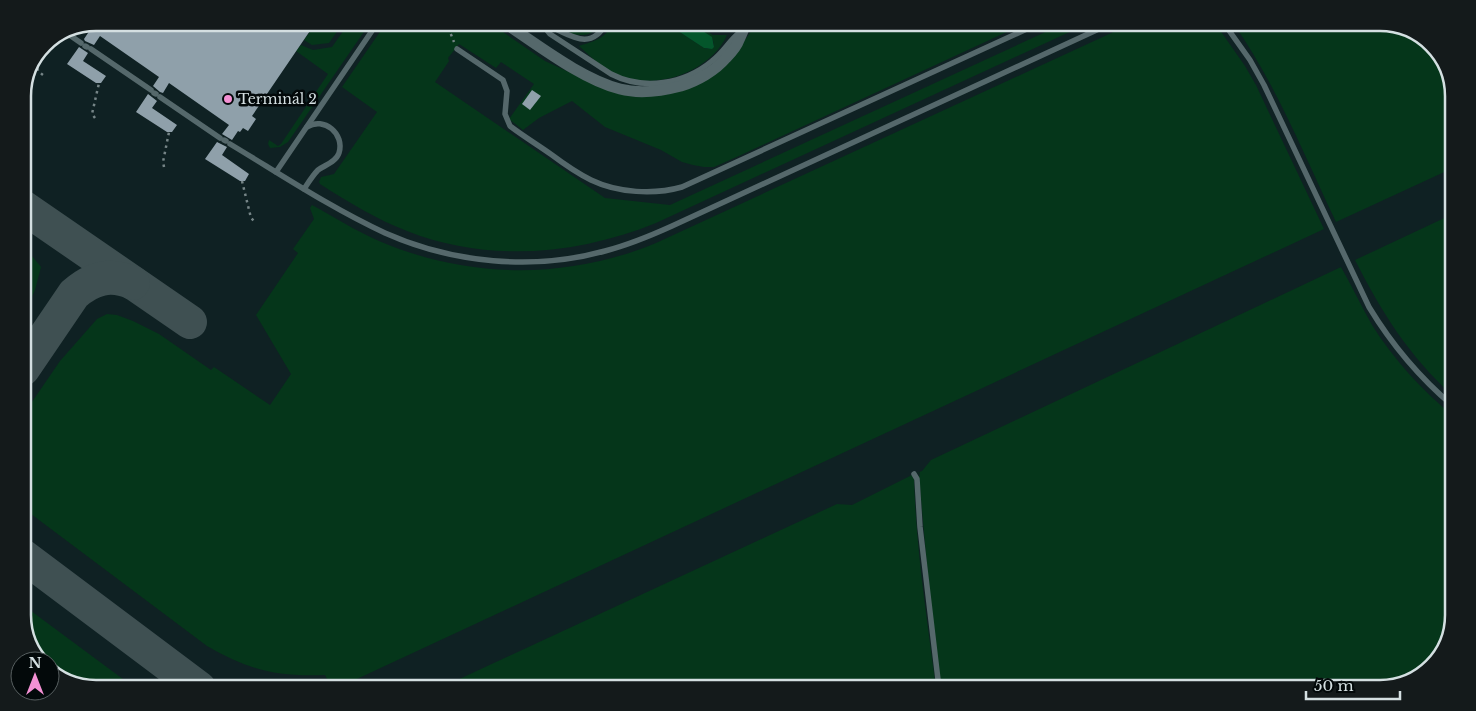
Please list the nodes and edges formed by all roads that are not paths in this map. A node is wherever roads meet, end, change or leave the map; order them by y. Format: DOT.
graph roads {
  1 [pos="372,31"];
  2 [pos="517,31"];
  3 [pos="548,31"];
  4 [pos="561,31"];
  5 [pos="601,31"];
  6 [pos="740,31"];
  7 [pos="743,31"];
  8 [pos="1022,31"];
  9 [pos="1094,31"];
  10 [pos="1229,31"];
  11 [pos="71,36"];
  12 [pos="457,49"];
  13 [pos="304,130"];
  14 [pos="276,172"];
  15 [pos="304,189"];
  16 [pos="1445,397"];
  17 [pos="914,474"];
  18 [pos="938,680"];
  1 -- 13 [label="lane"];
  2 -- 7 [label="street"];
  3 -- 6 [label="lane"];
  4 -- 5 [label="lane"];
  8 -- 12 [label="lane"];
  9 -- 15 [label="lane"];
  10 -- 16 [label="lane"];
  11 -- 14 [label="lane"];
  13 -- 14 [label="lane"];
  13 -- 15 [label="lane"];
  14 -- 15 [label="lane"];
  17 -- 18 [label="lane"];
}
